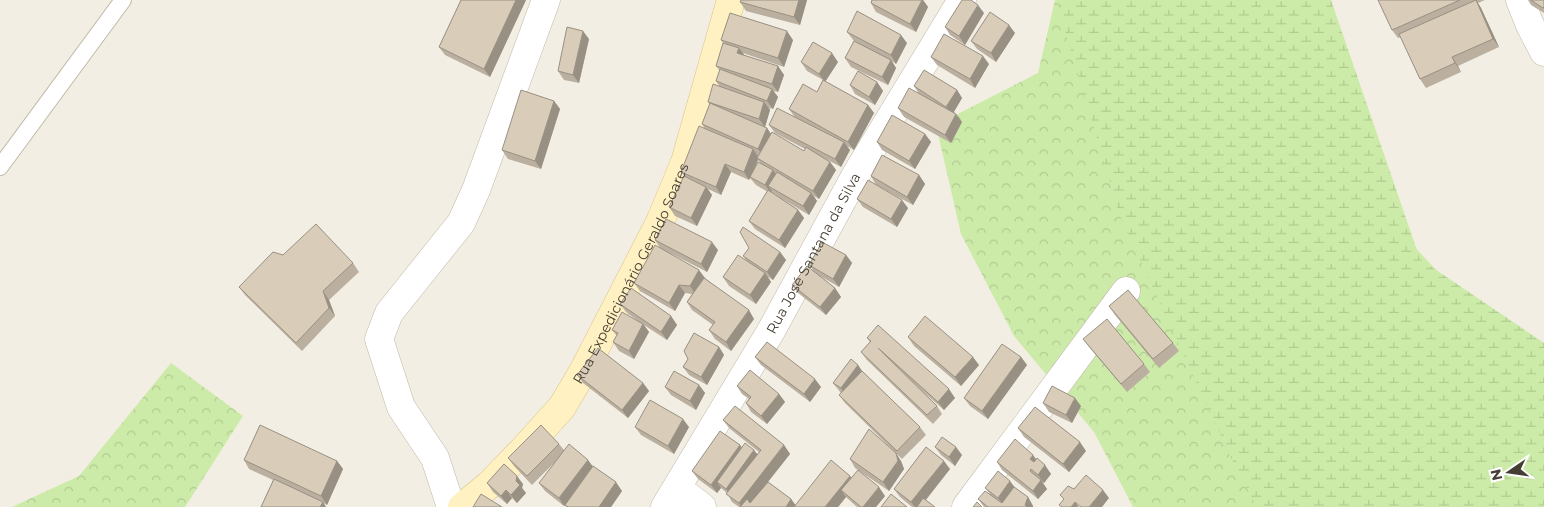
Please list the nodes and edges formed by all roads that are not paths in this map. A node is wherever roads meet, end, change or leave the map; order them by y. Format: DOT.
graph roads {
  1 [pos="123,0"];
  2 [pos="546,0"];
  3 [pos="731,0"];
  4 [pos="962,0"];
  5 [pos="1520,0"];
  6 [pos="1544,52"];
  7 [pos="0,167"];
  8 [pos="1126,291"];
  9 [pos="671,498"];
  10 [pos="451,507"];
  11 [pos="462,507"];
  12 [pos="702,507"];
  13 [pos="966,507"];
  1 -- 7 [label="lane"];
  2 -- 10 [label="street"];
  3 -- 11 [label="main road, Rua Expedicionário Geraldo Soares"];
  4 -- 9 [label="street, Rua José Santana da Silva"];
  5 -- 6 [label="street"];
  8 -- 13 [label="street"];
  9 -- 12 [label="street"];
}
